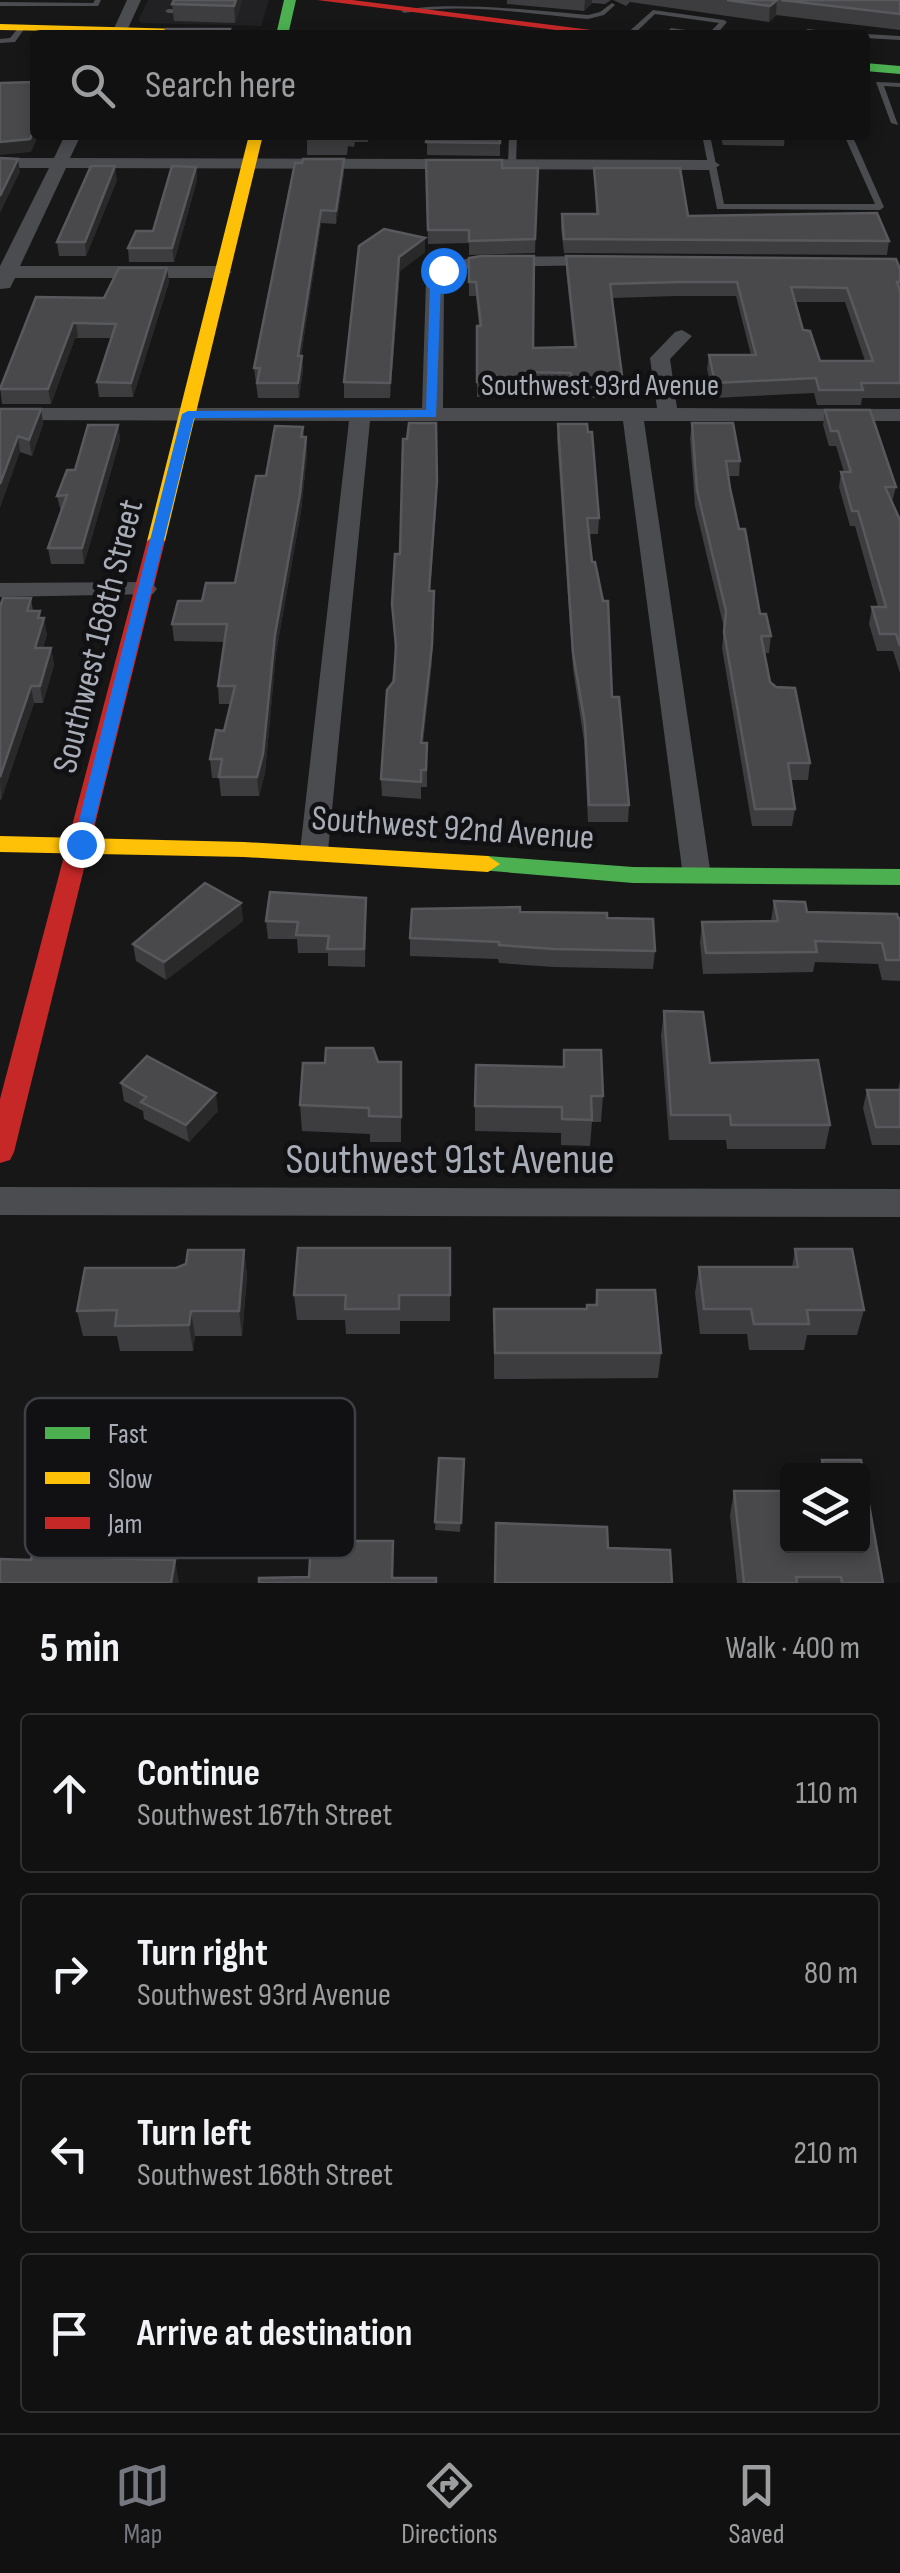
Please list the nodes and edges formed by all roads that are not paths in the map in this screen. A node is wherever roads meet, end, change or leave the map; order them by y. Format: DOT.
graph roads {
  1 [pos="98,0"];
  2 [pos="134,0"];
  3 [pos="204,0"];
  4 [pos="290,0"];
  5 [pos="323,0"];
  6 [pos="367,3"];
  7 [pos="0,4"];
  8 [pos="10,4"];
  9 [pos="414,4"];
  10 [pos="612,5"];
  11 [pos="473,7"];
  12 [pos="0,14"];
  13 [pos="174,26"];
  14 [pos="10,27"];
  15 [pos="64,30"];
  16 [pos="120,30"];
  17 [pos="143,30"];
  18 [pos="202,30"];
  19 [pos="283,30"];
  20 [pos="618,30"];
  21 [pos="633,30"];
  22 [pos="716,30"];
  23 [pos="900,38"];
  24 [pos="870,39"];
  25 [pos="0,41"];
  26 [pos="870,41"];
  27 [pos="900,56"];
  28 [pos="870,68"];
  29 [pos="900,70"];
  30 [pos="900,86"];
  31 [pos="897,123"];
  32 [pos="900,136"];
  33 [pos="71,140"];
  34 [pos="255,140"];
  35 [pos="512,140"];
  36 [pos="707,140"];
  37 [pos="850,140"];
  38 [pos="0,163"];
  39 [pos="60,164"];
  40 [pos="248,165"];
  41 [pos="512,165"];
  42 [pos="712,166"];
  43 [pos="614,261"];
  44 [pos="223,272"];
  45 [pos="3,278"];
  46 [pos="682,336"];
  47 [pos="0,414"];
  48 [pos="188,414"];
  49 [pos="360,414"];
  50 [pos="432,414"];
  51 [pos="634,415"];
  52 [pos="668,415"];
  53 [pos="900,415"];
  54 [pos="0,590"];
  55 [pos="145,590"];
  56 [pos="0,844"];
  57 [pos="81,844"];
  58 [pos="314,851"];
  59 [pos="697,876"];
  60 [pos="900,877"];
  61 [pos="0,1152"];
  62 [pos="0,1201"];
  63 [pos="900,1202"];
  1 -- 8 [label="lane"];
  2 -- 16 [label="street"];
  3 -- 13 [label="lane"];
  4 -- 19 [label="main road"];
  5 -- 6 [label="main road"];
  6 -- 9 [label="main road"];
  7 -- 8 [label="lane"];
  8 -- 12 [label="lane"];
  9 -- 11 [label="main road"];
  10 -- 11 [label="lane"];
  11 -- 20 [label="main road"];
  13 -- 17 [label="main road"];
  13 -- 18 [label="main road"];
  14 -- 15 [label="main road"];
  14 -- 25 [label="lane"];
  21 -- 22 [label="lane"];
  23 -- 24 [label="lane"];
  26 -- 27 [label="main road"];
  28 -- 29 [label="main road"];
  30 -- 31 [label="lane"];
  31 -- 32 [label="lane"];
  33 -- 39 [label="street"];
  34 -- 40 [label="main road, Southwest 168th Street"];
  35 -- 41 [label="lane"];
  36 -- 42 [label="lane"];
  37 -- 42 [label="lane"];
  38 -- 39 [label="street"];
  39 -- 40 [label="street"];
  39 -- 45 [label="street"];
  40 -- 41 [label="street"];
  40 -- 44 [label="main road, Southwest 168th Street"];
  41 -- 42 [label="street"];
  43 -- 50 [label="street"];
  44 -- 45 [label="street"];
  44 -- 48 [label="main road, Southwest 168th Street"];
  46 -- 52 [label="street"];
  47 -- 48 [label="street, Southwest 93rd Avenue"];
  48 -- 49 [label="street, Southwest 93rd Avenue"];
  48 -- 55 [label="main road, Southwest 168th Street"];
  49 -- 50 [label="street, Southwest 93rd Avenue"];
  49 -- 58 [label="street"];
  50 -- 51 [label="street, Southwest 93rd Avenue"];
  51 -- 52 [label="street, Southwest 93rd Avenue"];
  51 -- 59 [label="street"];
  52 -- 53 [label="street, Southwest 93rd Avenue"];
  54 -- 55 [label="street"];
  55 -- 57 [label="main road, Southwest 168th Street"];
  56 -- 57 [label="main road, Southwest 92nd Avenue"];
  57 -- 58 [label="main road, Southwest 92nd Avenue"];
  57 -- 61 [label="main road, Southwest 168th Street"];
  58 -- 59 [label="main road, Southwest 92nd Avenue"];
  59 -- 60 [label="main road, Southwest 92nd Avenue"];
  62 -- 63 [label="street, Southwest 91st Avenue"];
}
